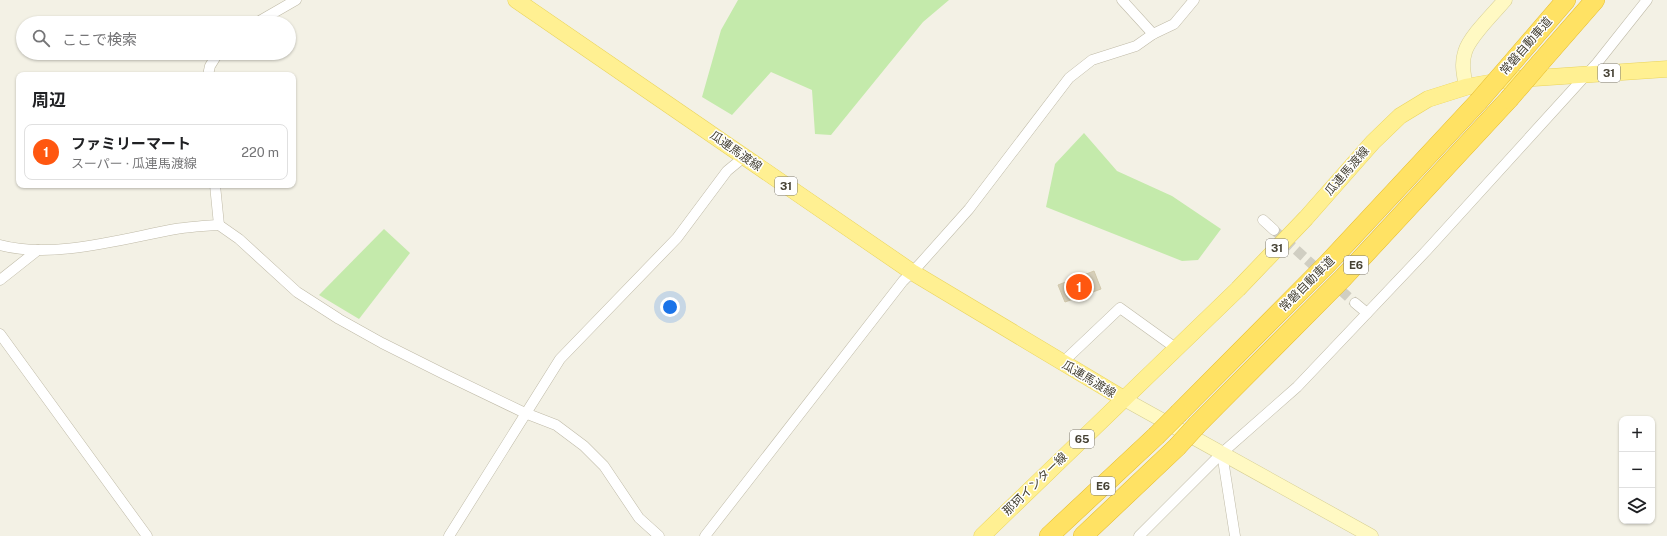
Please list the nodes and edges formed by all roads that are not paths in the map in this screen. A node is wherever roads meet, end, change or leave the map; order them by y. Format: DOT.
graph roads {
  1 [pos="296,0"];
  2 [pos="516,0"];
  3 [pos="1122,0"];
  4 [pos="1194,0"];
  5 [pos="1566,0"];
  6 [pos="1595,0"];
  7 [pos="1647,0"];
  8 [pos="1501,1"];
  9 [pos="268,16"];
  10 [pos="1153,34"];
  11 [pos="214,60"];
  12 [pos="1667,69"];
  13 [pos="209,72"];
  14 [pos="1586,75"];
  15 [pos="1466,87"];
  16 [pos="744,157"];
  17 [pos="215,188"];
  18 [pos="1263,220"];
  19 [pos="219,225"];
  20 [pos="1274,230"];
  21 [pos="0,245"];
  22 [pos="38,250"];
  23 [pos="912,272"];
  24 [pos="0,280"];
  25 [pos="1355,303"];
  26 [pos="1367,313"];
  27 [pos="0,334"];
  28 [pos="1177,349"];
  29 [pos="1062,363"];
  30 [pos="1124,399"];
  31 [pos="525,413"];
  32 [pos="1222,453"];
  33 [pos="147,536"];
  34 [pos="449,536"];
  35 [pos="659,536"];
  36 [pos="705,536"];
  37 [pos="982,536"];
  38 [pos="1049,536"];
  39 [pos="1083,536"];
  40 [pos="1138,536"];
  41 [pos="1235,536"];
  42 [pos="1371,536"];
  1 -- 9 [label="street"];
  2 -- 16 [label="main road, 瓜連馬渡線 / 31"];
  3 -- 10 [label="street"];
  4 -- 10 [label="street"];
  5 -- 38 [label="highway, 常磐自動車道 / E6, bridge"];
  6 -- 39 [label="highway, 常磐自動車道 / E6, bridge"];
  7 -- 14 [label="street"];
  8 -- 15 [label="street"];
  10 -- 23 [label="street"];
  11 -- 13 [label="street"];
  12 -- 14 [label="main road, 瓜連馬渡線 / 31"];
  14 -- 15 [label="main road, 瓜連馬渡線 / 31"];
  14 -- 26 [label="street"];
  15 -- 28 [label="main road, 瓜連馬渡線 / 31"];
  16 -- 23 [label="main road, 瓜連馬渡線 / 31"];
  16 -- 31 [label="street"];
  17 -- 19 [label="street"];
  18 -- 20 [label="street"];
  19 -- 22 [label="street"];
  19 -- 31 [label="street"];
  21 -- 22 [label="street"];
  22 -- 24 [label="street"];
  23 -- 29 [label="main road, 瓜連馬渡線 / 31"];
  23 -- 36 [label="street"];
  25 -- 26 [label="street"];
  26 -- 32 [label="street"];
  27 -- 33 [label="street"];
  28 -- 29 [label="street"];
  28 -- 30 [label="main road, 瓜連馬渡線 / 31"];
  29 -- 30 [label="main road, 瓜連馬渡線 / 31"];
  30 -- 32 [label="street"];
  30 -- 37 [label="main road, 那珂インター線 / 65"];
  31 -- 34 [label="street"];
  31 -- 35 [label="street"];
  32 -- 40 [label="street"];
  32 -- 41 [label="street"];
  32 -- 42 [label="street"];
}
